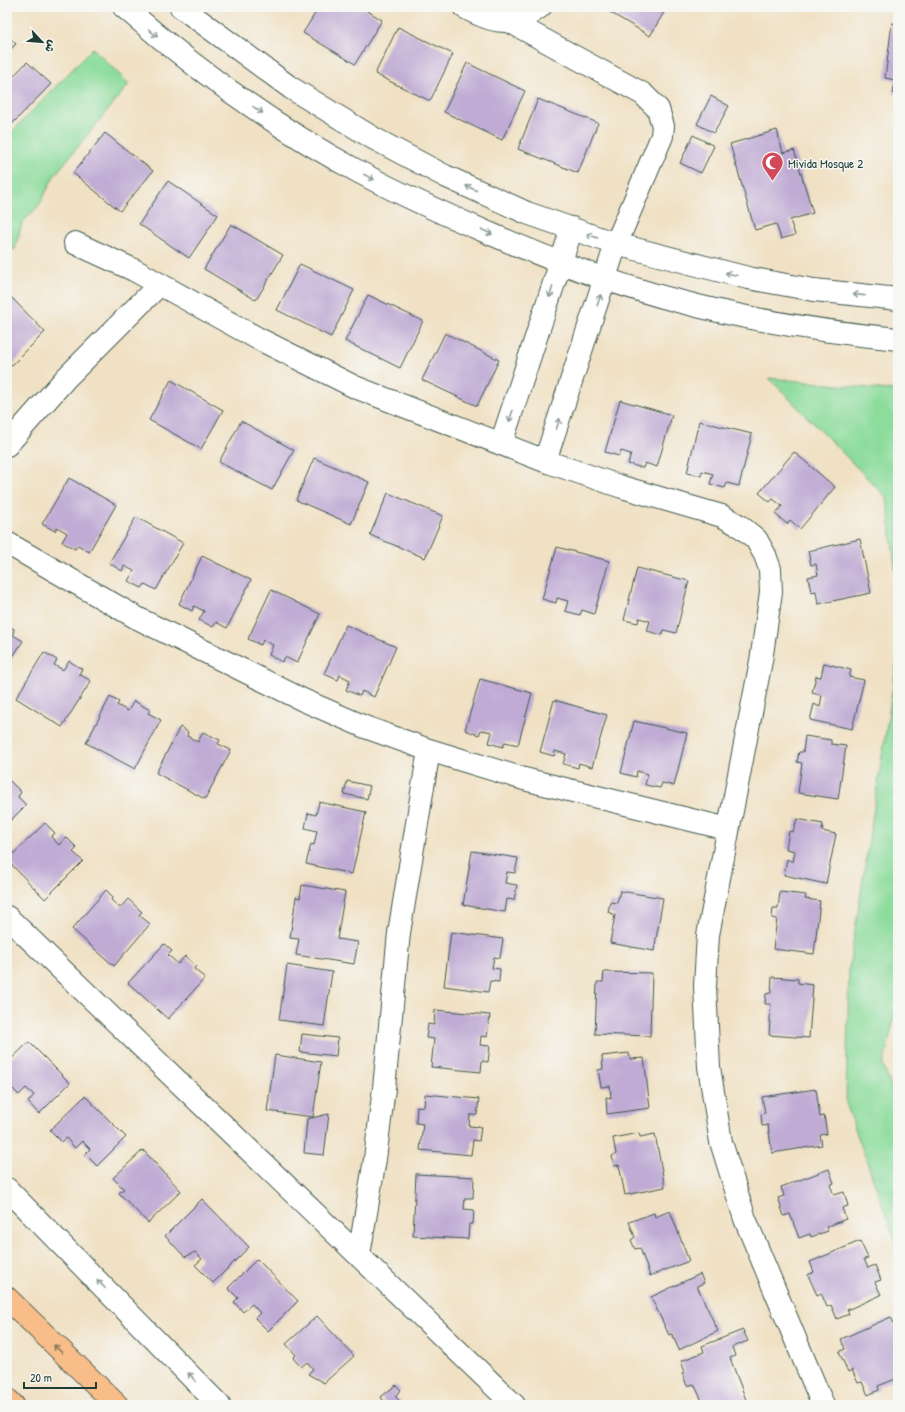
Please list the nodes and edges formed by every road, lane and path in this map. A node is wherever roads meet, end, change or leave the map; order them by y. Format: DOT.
graph roads {
  1 [pos="124,7"];
  2 [pos="181,7"];
  3 [pos="464,7"];
  4 [pos="540,7"];
  5 [pos="509,21"];
  6 [pos="572,228"];
  7 [pos="75,243"];
  8 [pos="616,244"];
  9 [pos="560,262"];
  10 [pos="606,279"];
  11 [pos="160,284"];
  12 [pos="898,299"];
  13 [pos="898,339"];
  14 [pos="501,444"];
  15 [pos="7,445"];
  16 [pos="545,461"];
  17 [pos="7,543"];
  18 [pos="429,750"];
  19 [pos="728,828"];
  20 [pos="7,917"];
  21 [pos="7,1189"];
  22 [pos="359,1255"];
  23 [pos="7,1298"];
  24 [pos="7,1399"];
  25 [pos="13,1405"];
  26 [pos="117,1405"];
  27 [pos="219,1405"];
  28 [pos="514,1405"];
  29 [pos="823,1405"];
  1 -- 9 [label="street, one-way"];
  6 -- 2 [label="street, one-way"];
  3 -- 5 [label="street"];
  4 -- 5 [label="street"];
  5 -- 8 [label="street"];
  8 -- 6 [label="street, one-way"];
  6 -- 9 [label="street"];
  7 -- 11 [label="street"];
  8 -- 10 [label="street"];
  12 -- 8 [label="street, one-way"];
  9 -- 10 [label="street"];
  9 -- 14 [label="street, one-way"];
  10 -- 13 [label="street"];
  16 -- 10 [label="street, one-way"];
  11 -- 14 [label="street"];
  11 -- 15 [label="street"];
  14 -- 16 [label="street"];
  16 -- 19 [label="street"];
  17 -- 18 [label="street"];
  18 -- 19 [label="street"];
  18 -- 22 [label="street"];
  19 -- 29 [label="street"];
  20 -- 22 [label="street"];
  27 -- 21 [label="street, one-way"];
  22 -- 28 [label="street"];
  26 -- 23 [label="main road, one-way"];
  24 -- 25 [label="main road"];
}
